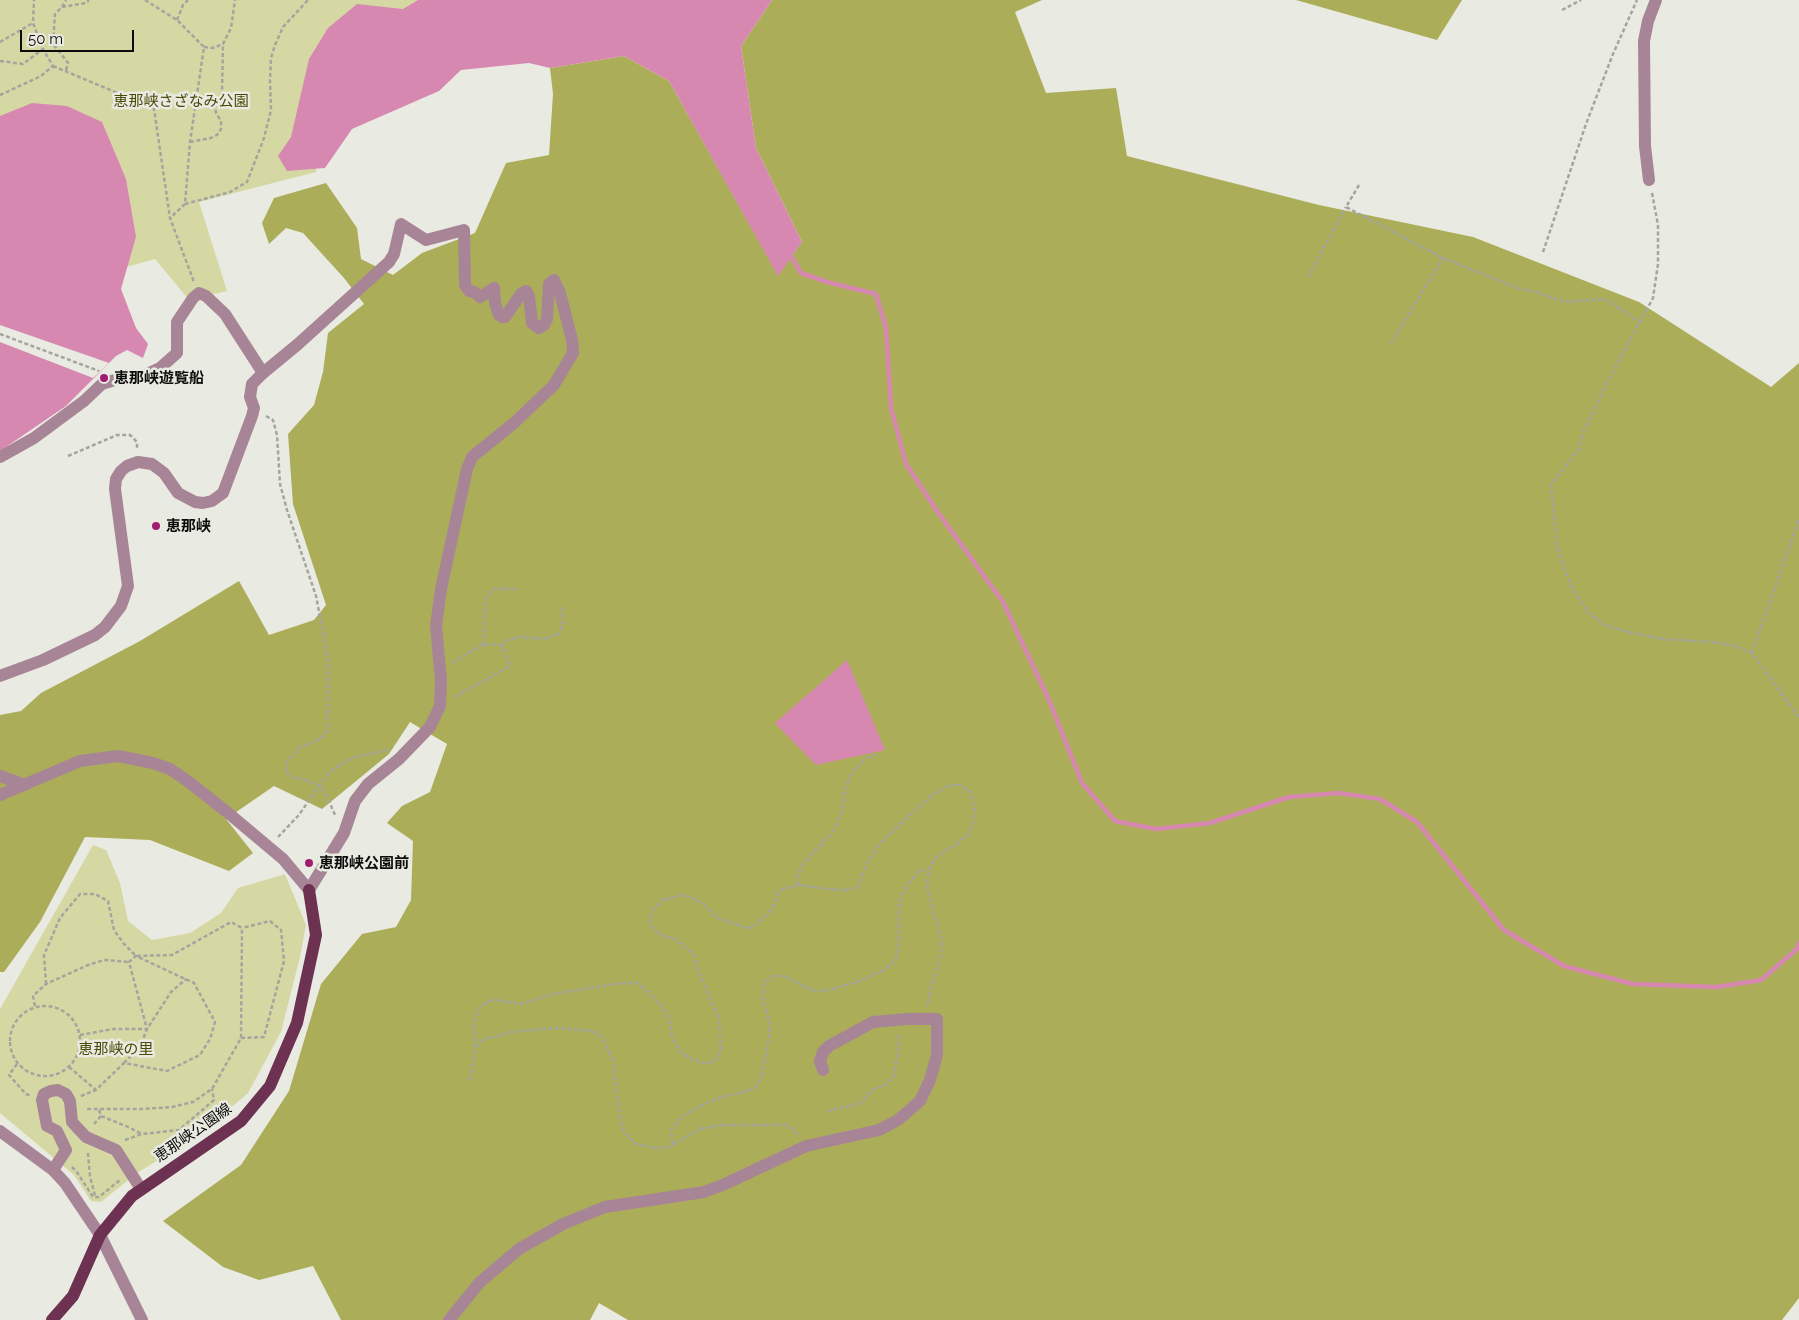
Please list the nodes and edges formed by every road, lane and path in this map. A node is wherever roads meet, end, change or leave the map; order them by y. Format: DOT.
graph roads {
  1 [pos="34,0"];
  2 [pos="66,0"];
  3 [pos="89,0"];
  4 [pos="145,0"];
  5 [pos="188,0"];
  6 [pos="236,0"];
  7 [pos="1581,0"];
  8 [pos="1637,0"];
  9 [pos="1656,0"];
  10 [pos="307,1"];
  11 [pos="62,8"];
  12 [pos="1562,10"];
  13 [pos="177,20"];
  14 [pos="33,23"];
  15 [pos="0,42"];
  16 [pos="223,44"];
  17 [pos="204,47"];
  18 [pos="43,49"];
  19 [pos="0,61"];
  20 [pos="52,66"];
  21 [pos="66,70"];
  22 [pos="0,95"];
  23 [pos="190,142"];
  24 [pos="1649,180"];
  25 [pos="1360,184"];
  26 [pos="185,204"];
  27 [pos="1346,207"];
  28 [pos="170,218"];
  29 [pos="1543,252"];
  30 [pos="1442,258"];
  31 [pos="1308,277"];
  32 [pos="199,293"];
  33 [pos="1640,322"];
  34 [pos="0,334"];
  35 [pos="1391,343"];
  36 [pos="102,372"];
  37 [pos="263,374"];
  38 [pos="254,408"];
  39 [pos="0,456"];
  40 [pos="68,456"];
  41 [pos="138,462"];
  42 [pos="1799,519"];
  43 [pos="519,589"];
  44 [pos="562,607"];
  45 [pos="484,645"];
  46 [pos="501,646"];
  47 [pos="1752,653"];
  48 [pos="440,670"];
  49 [pos="0,676"];
  50 [pos="440,706"];
  51 [pos="1799,717"];
  52 [pos="387,750"];
  53 [pos="878,754"];
  54 [pos="0,776"];
  55 [pos="25,784"];
  56 [pos="320,786"];
  57 [pos="0,794"];
  58 [pos="346,827"];
  59 [pos="269,847"];
  60 [pos="929,869"];
  61 [pos="798,884"];
  62 [pos="309,890"];
  63 [pos="242,928"];
  64 [pos="136,956"];
  65 [pos="129,962"];
  66 [pos="186,979"];
  67 [pos="46,984"];
  68 [pos="35,1007"];
  69 [pos="924,1019"];
  70 [pos="896,1020"];
  71 [pos="147,1028"];
  72 [pos="80,1035"];
  73 [pos="241,1038"];
  74 [pos="475,1048"];
  75 [pos="124,1063"];
  76 [pos="17,1064"];
  77 [pos="69,1067"];
  78 [pos="823,1070"];
  79 [pos="470,1080"];
  80 [pos="212,1089"];
  81 [pos="96,1090"];
  82 [pos="42,1100"];
  83 [pos="70,1105"];
  84 [pos="99,1110"];
  85 [pos="827,1111"];
  86 [pos="0,1130"];
  87 [pos="142,1134"];
  88 [pos="673,1144"];
  89 [pos="800,1148"];
  90 [pos="116,1150"];
  91 [pos="62,1157"];
  92 [pos="53,1170"];
  93 [pos="130,1171"];
  94 [pos="141,1189"];
  95 [pos="100,1235"];
  96 [pos="52,1320"];
  97 [pos="142,1320"];
  98 [pos="448,1320"];
  1 -- 14 [label="path"];
  2 -- 11 [label="path"];
  3 -- 11 [label="path"];
  4 -- 13 [label="path"];
  5 -- 13 [label="path"];
  6 -- 16 [label="path"];
  7 -- 12 [label="path"];
  8 -- 29 [label="path"];
  9 -- 24 [label="street"];
  10 -- 26 [label="path"];
  11 -- 21 [label="path"];
  13 -- 17 [label="path"];
  14 -- 15 [label="path"];
  14 -- 18 [label="path"];
  16 -- 17 [label="path"];
  16 -- 23 [label="path"];
  17 -- 23 [label="path"];
  18 -- 19 [label="path"];
  18 -- 20 [label="path"];
  20 -- 21 [label="path"];
  20 -- 22 [label="path"];
  21 -- 28 [label="path"];
  23 -- 26 [label="path"];
  24 -- 33 [label="path"];
  25 -- 27 [label="path"];
  26 -- 28 [label="path"];
  27 -- 30 [label="path"];
  27 -- 31 [label="path"];
  28 -- 32 [label="path"];
  30 -- 33 [label="path"];
  30 -- 35 [label="path"];
  32 -- 37 [label="street"];
  32 -- 39 [label="street"];
  33 -- 47 [label="path"];
  34 -- 36 [label="path"];
  37 -- 38 [label="street"];
  37 -- 48 [label="street"];
  38 -- 41 [label="street"];
  38 -- 56 [label="path"];
  40 -- 41 [label="path"];
  41 -- 49 [label="street"];
  42 -- 47 [label="path"];
  43 -- 45 [label="path"];
  44 -- 46 [label="path"];
  45 -- 46 [label="path"];
  45 -- 48 [label="path"];
  46 -- 50 [label="path"];
  47 -- 51 [label="path"];
  48 -- 50 [label="street"];
  50 -- 58 [label="street"];
  52 -- 56 [label="path"];
  53 -- 61 [label="path"];
  54 -- 55 [label="street"];
  55 -- 57 [label="street"];
  55 -- 59 [label="street"];
  56 -- 58 [label="path"];
  56 -- 59 [label="path"];
  58 -- 62 [label="street"];
  59 -- 62 [label="street"];
  60 -- 61 [label="path"];
  60 -- 69 [label="path"];
  60 -- 88 [label="path"];
  61 -- 74 [label="path"];
  62 -- 94 [label="main road, 恵那峡公園線"];
  63 -- 64 [label="path"];
  63 -- 73 [label="path"];
  63 -- 73 [label="path"];
  64 -- 65 [label="path"];
  64 -- 66 [label="path"];
  64 -- 67 [label="path"];
  65 -- 67 [label="path"];
  65 -- 71 [label="path"];
  66 -- 71 [label="path"];
  66 -- 75 [label="path"];
  67 -- 68 [label="path"];
  68 -- 72 [label="path"];
  68 -- 76 [label="path"];
  69 -- 70 [label="street"];
  69 -- 89 [label="street"];
  70 -- 78 [label="street"];
  70 -- 85 [label="path"];
  71 -- 72 [label="path"];
  71 -- 75 [label="path"];
  72 -- 77 [label="path"];
  73 -- 80 [label="path"];
  74 -- 79 [label="path"];
  74 -- 88 [label="path"];
  75 -- 81 [label="path"];
  76 -- 77 [label="path"];
  76 -- 82 [label="path"];
  77 -- 81 [label="path"];
  80 -- 84 [label="path"];
  80 -- 87 [label="path"];
  81 -- 83 [label="path"];
  82 -- 83 [label="street"];
  82 -- 91 [label="street"];
  83 -- 84 [label="path"];
  83 -- 90 [label="street"];
  84 -- 87 [label="path"];
  86 -- 92 [label="street"];
  87 -- 90 [label="path"];
  88 -- 89 [label="path"];
  89 -- 98 [label="street"];
  90 -- 93 [label="street"];
  91 -- 92 [label="street"];
  91 -- 93 [label="path"];
  92 -- 95 [label="street"];
  93 -- 94 [label="street"];
  94 -- 95 [label="main road, 恵那峡公園線"];
  95 -- 96 [label="main road, 恵那峡公園線"];
  95 -- 97 [label="street"];
}
